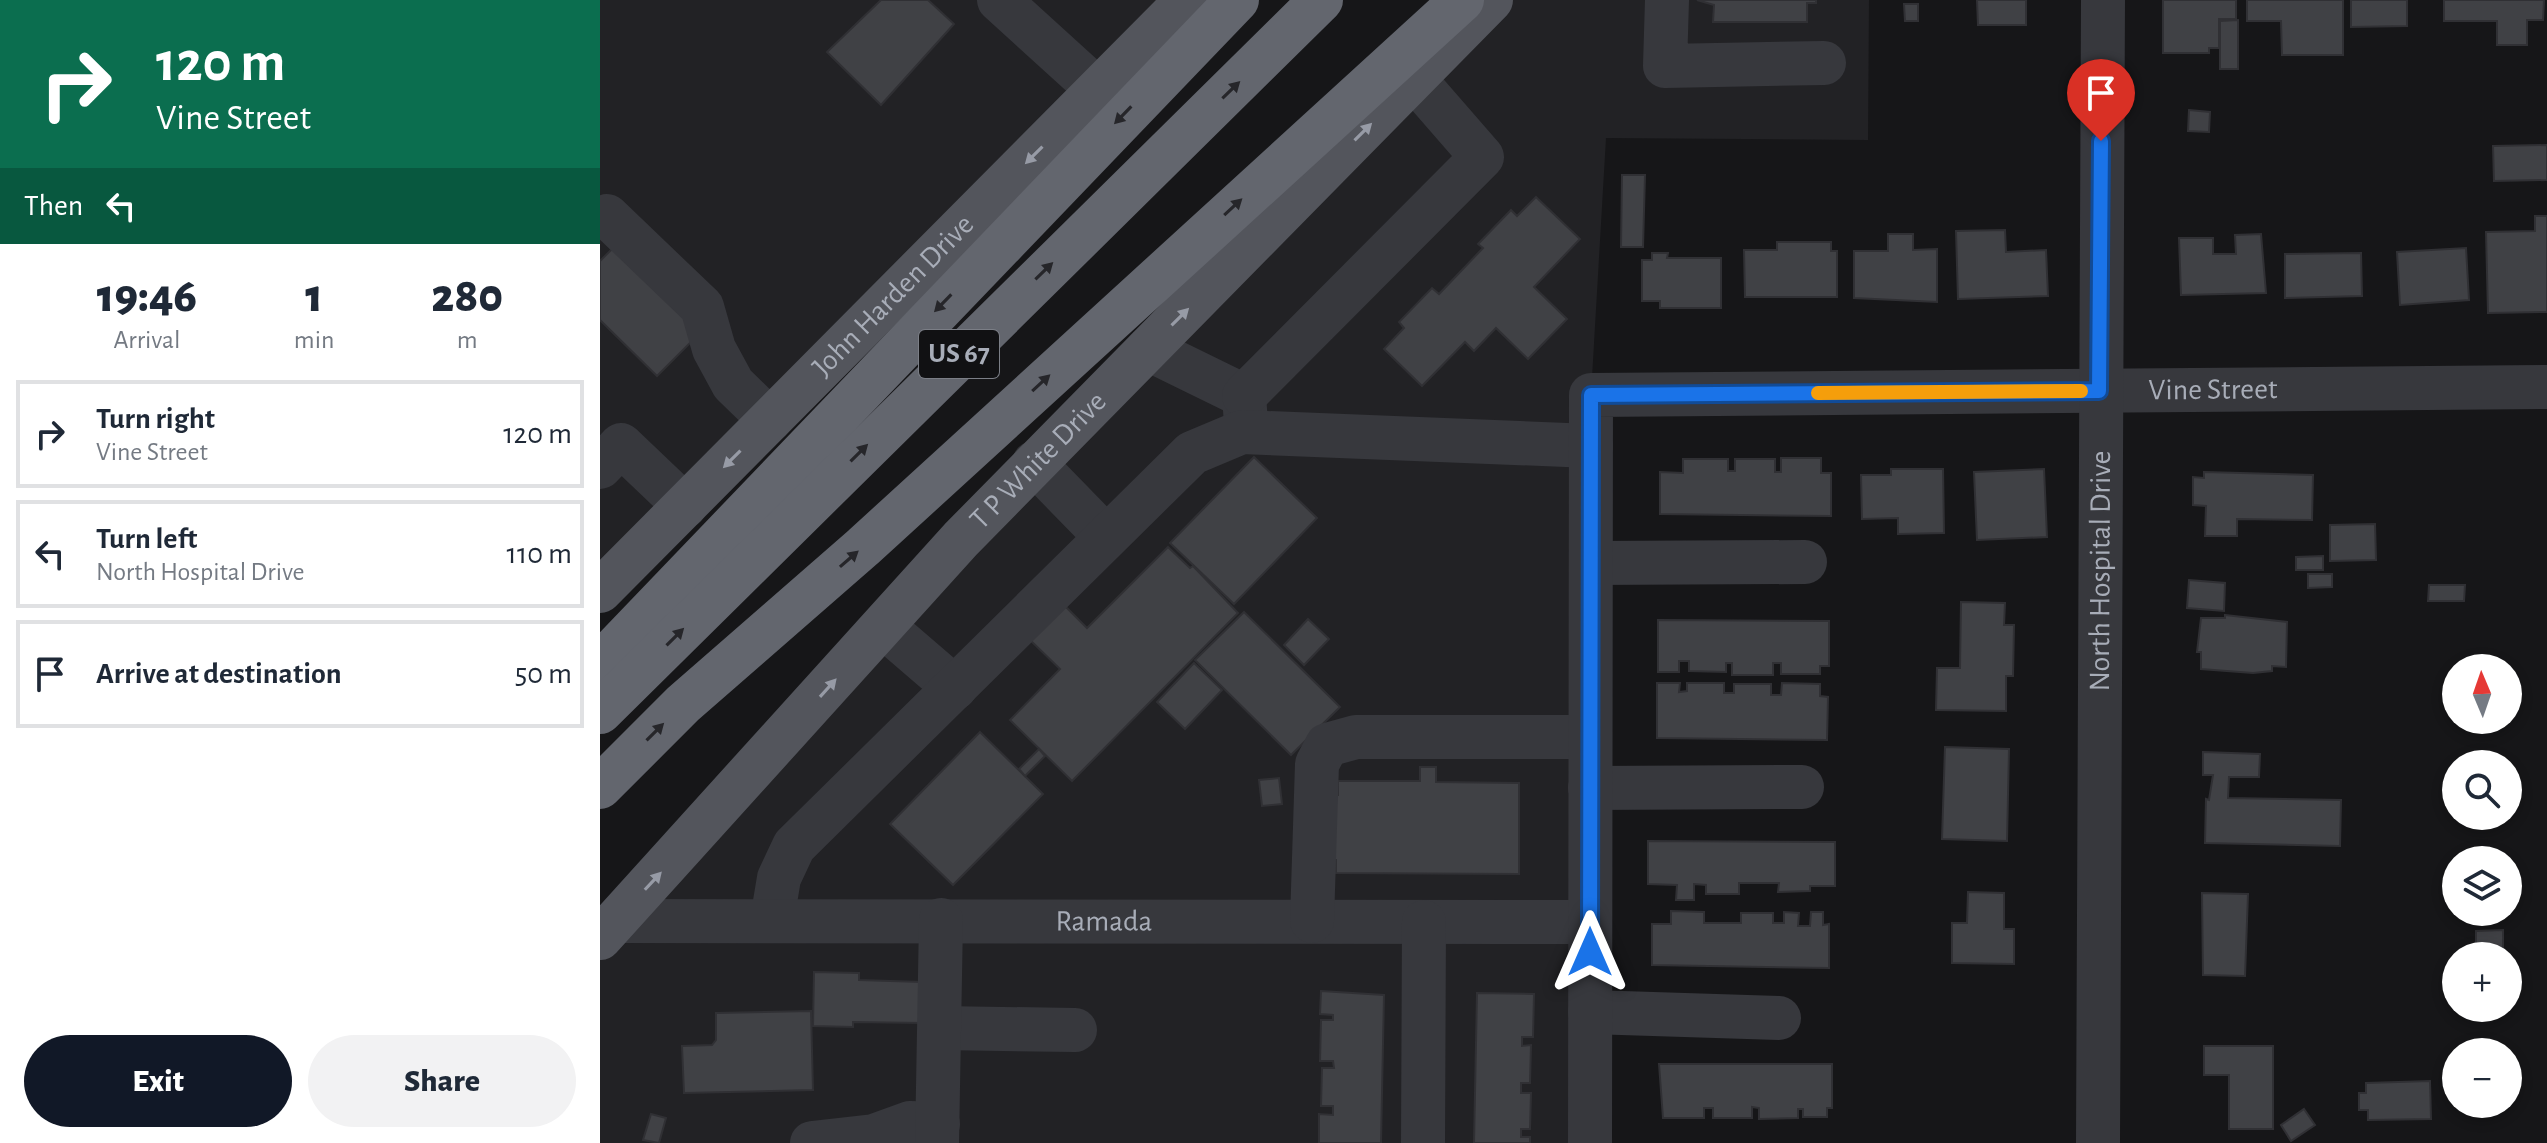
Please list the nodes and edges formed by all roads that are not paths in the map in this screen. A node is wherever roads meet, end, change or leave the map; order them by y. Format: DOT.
graph roads {
  1 [pos="999,0"];
  2 [pos="1187,0"];
  3 [pos="1237,0"];
  4 [pos="1321,0"];
  5 [pos="1462,0"];
  6 [pos="1491,0"];
  7 [pos="1667,0"];
  8 [pos="2103,0"];
  9 [pos="1824,63"];
  10 [pos="1415,80"];
  11 [pos="1098,90"];
  12 [pos="607,216"];
  13 [pos="1148,349"];
  14 [pos="2547,387"];
  15 [pos="2099,391"];
  16 [pos="1245,414"];
  17 [pos="770,420"];
  18 [pos="830,423"];
  19 [pos="607,446"];
  20 [pos="1591,446"];
  21 [pos="1034,463"];
  22 [pos="685,506"];
  23 [pos="1106,537"];
  24 [pos="1805,562"];
  25 [pos="1591,563"];
  26 [pos="600,591"];
  27 [pos="883,626"];
  28 [pos="600,646"];
  29 [pos="600,664"];
  30 [pos="955,688"];
  31 [pos="600,712"];
  32 [pos="1590,737"];
  33 [pos="600,787"];
  34 [pos="1802,787"];
  35 [pos="1590,788"];
  36 [pos="772,920"];
  37 [pos="941,920"];
  38 [pos="1312,921"];
  39 [pos="1424,922"];
  40 [pos="1590,922"];
  41 [pos="608,929"];
  42 [pos="1590,1012"];
  43 [pos="1779,1018"];
  44 [pos="940,1028"];
  45 [pos="1075,1030"];
  46 [pos="938,1134"];
  47 [pos="874,1140"];
  48 [pos="812,1143"];
  49 [pos="1423,1143"];
  50 [pos="1590,1143"];
  51 [pos="2098,1143"];
  1 -- 11 [label="street"];
  2 -- 11 [label="main road, John Harden Drive"];
  3 -- 18 [label="highway, US 67, one-way"];
  31 -- 4 [label="highway, US 67, one-way"];
  33 -- 5 [label="highway, one-way"];
  6 -- 10 [label="main road, T P White Drive"];
  7 -- 9 [label="street"];
  8 -- 15 [label="street, North Hospital Drive"];
  13 -- 10 [label="main road, T P White Drive, one-way"];
  10 -- 16 [label="street"];
  11 -- 17 [label="main road, John Harden Drive, one-way"];
  12 -- 17 [label="street"];
  13 -- 16 [label="street"];
  13 -- 21 [label="main road, T P White Drive"];
  14 -- 15 [label="street, Vine Street"];
  15 -- 20 [label="street, Vine Street"];
  15 -- 51 [label="street, North Hospital Drive"];
  16 -- 20 [label="street"];
  16 -- 23 [label="street"];
  17 -- 22 [label="main road, John Harden Drive, one-way"];
  18 -- 28 [label="highway"];
  18 -- 29 [label="highway, US 67"];
  19 -- 22 [label="street"];
  20 -- 25 [label="street"];
  21 -- 23 [label="street"];
  21 -- 27 [label="main road, T P White Drive"];
  22 -- 26 [label="main road, John Harden Drive"];
  23 -- 30 [label="street"];
  24 -- 25 [label="street"];
  25 -- 32 [label="street"];
  27 -- 30 [label="street"];
  41 -- 27 [label="main road, T P White Drive, one-way"];
  30 -- 36 [label="street"];
  32 -- 35 [label="street"];
  32 -- 38 [label="street"];
  34 -- 35 [label="street"];
  35 -- 40 [label="street"];
  36 -- 37 [label="street, Ramada"];
  36 -- 41 [label="street, Ramada"];
  37 -- 38 [label="street, Ramada"];
  37 -- 44 [label="street"];
  38 -- 39 [label="street, Ramada"];
  39 -- 40 [label="street, Ramada"];
  39 -- 49 [label="street"];
  40 -- 42 [label="street"];
  42 -- 43 [label="street"];
  42 -- 50 [label="street"];
  44 -- 45 [label="street"];
  44 -- 46 [label="street"];
  46 -- 47 [label="street"];
  47 -- 48 [label="street"];
}
